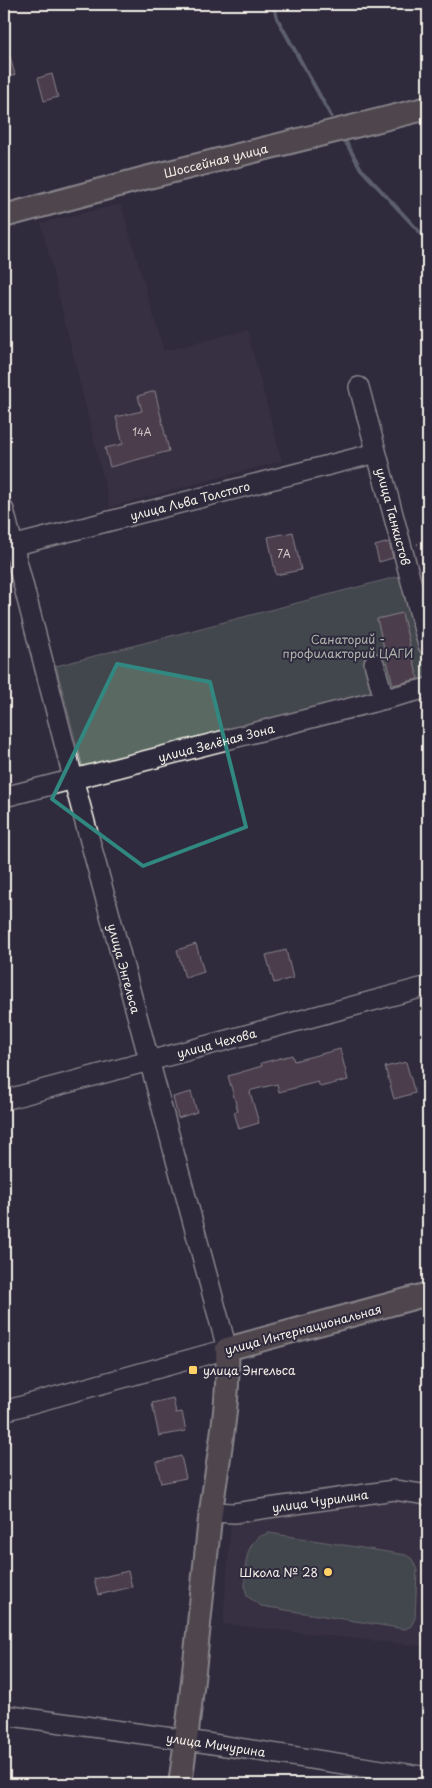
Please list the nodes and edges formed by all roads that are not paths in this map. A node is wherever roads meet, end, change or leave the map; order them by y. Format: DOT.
graph roads {
  1 [pos="428,108"];
  2 [pos="4,216"];
  3 [pos="359,387"];
  4 [pos="376,452"];
  5 [pos="4,510"];
  6 [pos="8,547"];
  7 [pos="428,645"];
  8 [pos="374,663"];
  9 [pos="428,688"];
  10 [pos="384,699"];
  11 [pos="73,778"];
  12 [pos="4,797"];
  13 [pos="428,986"];
  14 [pos="149,1062"];
  15 [pos="4,1100"];
  16 [pos="428,1294"];
  17 [pos="227,1349"];
  18 [pos="4,1410"];
  19 [pos="428,1494"];
  20 [pos="211,1512"];
  21 [pos="4,1716"];
  22 [pos="187,1740"];
  23 [pos="428,1777"];
  24 [pos="180,1784"];
  1 -- 2 [label="main road, Шоссейная улица"];
  3 -- 4 [label="street, улица Танкистов"];
  4 -- 6 [label="street, улица Льва Толстого"];
  4 -- 7 [label="street, улица Танкистов"];
  5 -- 6 [label="street, улица Энгельса"];
  6 -- 11 [label="street, улица Энгельса"];
  8 -- 10 [label="street"];
  9 -- 10 [label="street, улица Зелёная Зона"];
  10 -- 11 [label="street, улица Зелёная Зона"];
  11 -- 12 [label="street, улица Зелёная Зона"];
  11 -- 14 [label="street, улица Энгельса"];
  13 -- 14 [label="street, улица Чехова"];
  14 -- 15 [label="street, улица Чехова"];
  14 -- 17 [label="street, улица Энгельса"];
  16 -- 17 [label="main road, улица Интернациональная"];
  17 -- 18 [label="street, улица Интернациональная"];
  17 -- 20 [label="main road, улица Энгельса"];
  19 -- 20 [label="street, улица Чурилина"];
  20 -- 22 [label="main road, улица Энгельса"];
  21 -- 22 [label="street, улица Мичурина"];
  22 -- 23 [label="street, улица Мичурина"];
  22 -- 24 [label="main road, улица Энгельса"];
}
